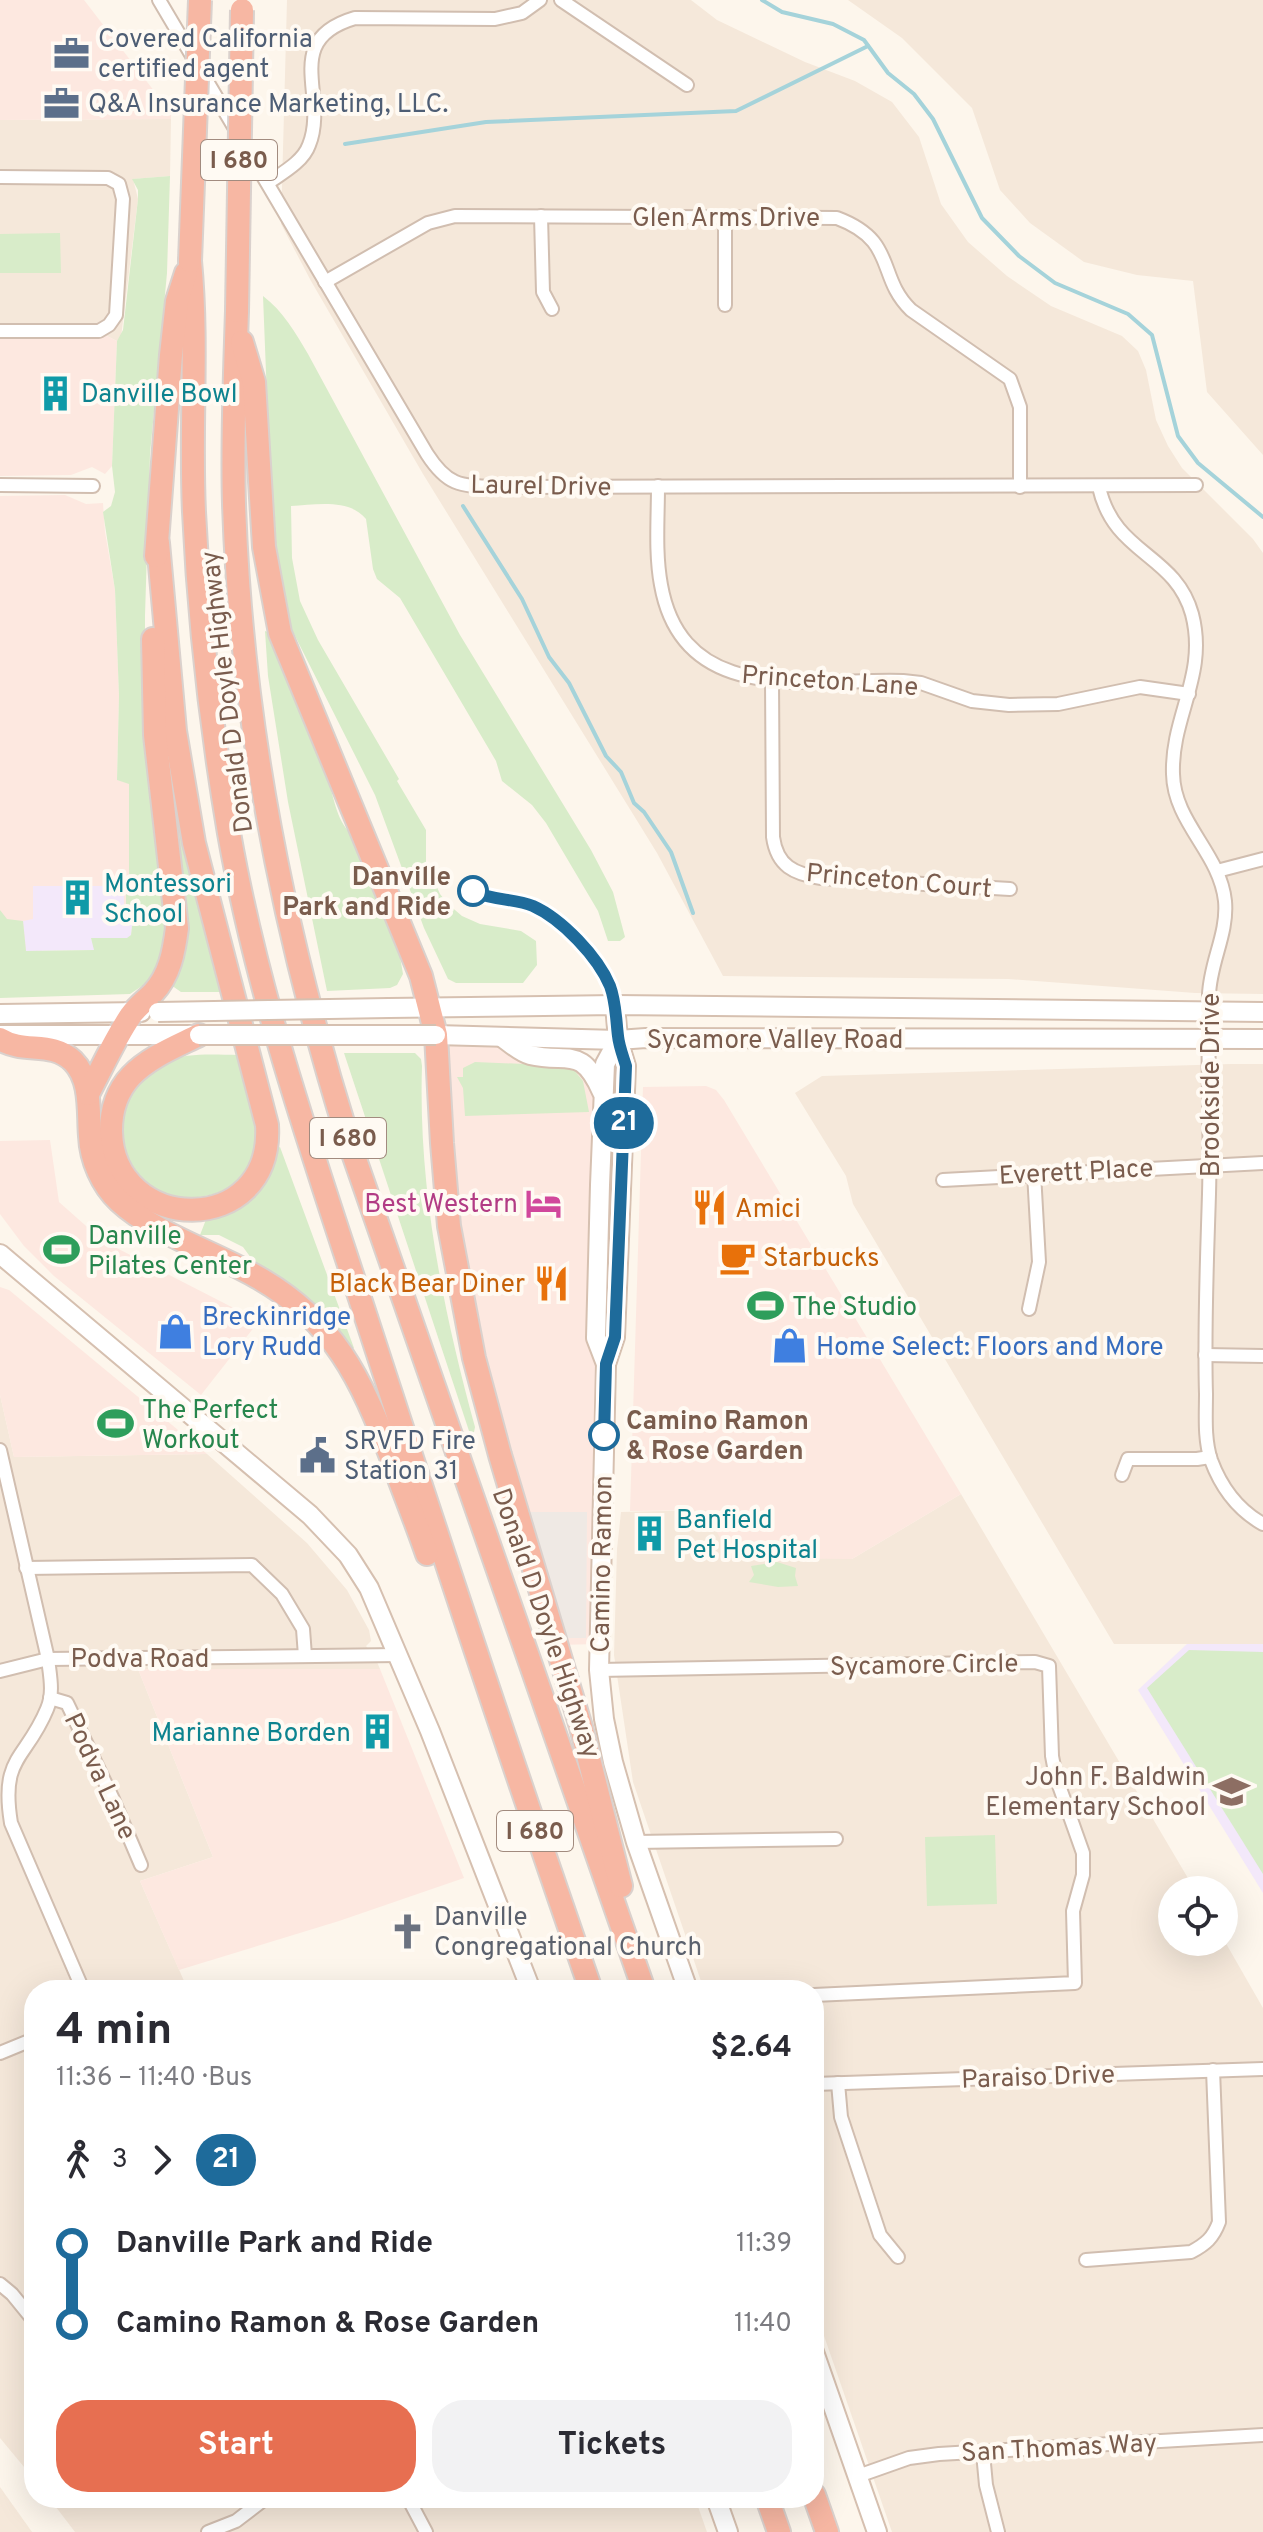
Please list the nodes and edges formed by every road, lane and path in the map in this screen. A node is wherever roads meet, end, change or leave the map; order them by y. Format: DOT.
graph roads {
  1 [pos="159,0"];
  2 [pos="200,0"];
  3 [pos="540,0"];
  4 [pos="561,0"];
  5 [pos="242,5"];
  6 [pos="687,85"];
  7 [pos="0,177"];
  8 [pos="268,183"];
  9 [pos="541,216"];
  10 [pos="725,217"];
  11 [pos="325,282"];
  12 [pos="186,302"];
  13 [pos="725,305"];
  14 [pos="552,309"];
  15 [pos="236,318"];
  16 [pos="0,331"];
  17 [pos="0,485"];
  18 [pos="1196,485"];
  19 [pos="93,486"];
  20 [pos="658,486"];
  21 [pos="1020,487"];
  22 [pos="1099,487"];
  23 [pos="158,543"];
  24 [pos="772,681"];
  25 [pos="1189,694"];
  26 [pos="1263,859"];
  27 [pos="1217,871"];
  28 [pos="1010,889"];
  29 [pos="615,1005"];
  30 [pos="428,1008"];
  31 [pos="133,1012"];
  32 [pos="1210,1012"];
  33 [pos="1263,1012"];
  34 [pos="0,1014"];
  35 [pos="119,1034"];
  36 [pos="199,1035"];
  37 [pos="436,1035"];
  38 [pos="0,1037"];
  39 [pos="503,1038"];
  40 [pos="1210,1039"];
  41 [pos="1263,1039"];
  42 [pos="618,1040"];
  43 [pos="88,1094"];
  44 [pos="604,1097"];
  45 [pos="1263,1163"];
  46 [pos="1210,1165"];
  47 [pos="1034,1173"];
  48 [pos="943,1180"];
  49 [pos="0,1254"];
  50 [pos="1029,1309"];
  51 [pos="1205,1355"];
  52 [pos="1263,1356"];
  53 [pos="606,1364"];
  54 [pos="0,1450"];
  55 [pos="1210,1457"];
  56 [pos="1122,1475"];
  57 [pos="1263,1524"];
  58 [pos="26,1568"];
  59 [pos="399,1655"];
  60 [pos="305,1656"];
  61 [pos="48,1659"];
  62 [pos="599,1670"];
  63 [pos="0,1671"];
  64 [pos="480,1671"];
  65 [pos="50,1698"];
  66 [pos="2,1783"];
  67 [pos="836,1839"];
  68 [pos="636,1842"];
  69 [pos="141,1865"];
  70 [pos="620,1917"];
  71 [pos="79,1980"];
  72 [pos="527,1980"];
  73 [pos="588,1980"];
  74 [pos="641,1980"];
  75 [pos="684,1980"];
  76 [pos="824,1995"];
  77 [pos="24,2043"];
  78 [pos="0,2053"];
  79 [pos="1263,2069"];
  80 [pos="1213,2070"];
  81 [pos="838,2083"];
  82 [pos="824,2084"];
  83 [pos="898,2257"];
  84 [pos="1086,2260"];
  85 [pos="0,2284"];
  86 [pos="24,2309"];
  87 [pos="824,2380"];
  88 [pos="1263,2435"];
  89 [pos="983,2453"];
  90 [pos="858,2476"];
  91 [pos="253,2508"];
  92 [pos="413,2508"];
  93 [pos="720,2508"];
  94 [pos="771,2508"];
  95 [pos="819,2508"];
  96 [pos="208,2532"];
  97 [pos="426,2532"];
  98 [pos="728,2532"];
  99 [pos="779,2532"];
  100 [pos="827,2532"];
  101 [pos="877,2532"];
  102 [pos="998,2532"];
  1 -- 8 [label="street, Laurel Drive"];
  2 -- 12 [label="highway, I 680, bridge"];
  3 -- 8 [label="street"];
  4 -- 6 [label="street"];
  5 -- 15 [label="highway, Donald D Doyle Highway / I 680, bridge"];
  7 -- 16 [label="street"];
  8 -- 11 [label="street, Laurel Drive"];
  9 -- 10 [label="street, Glen Arms Drive"];
  9 -- 11 [label="street, Glen Arms Drive"];
  9 -- 14 [label="street"];
  10 -- 13 [label="street"];
  10 -- 21 [label="street, Glen Arms Drive"];
  11 -- 20 [label="street, Laurel Drive"];
  12 -- 23 [label="highway"];
  12 -- 64 [label="highway, Donald D Doyle Highway / I 680"];
  15 -- 30 [label="highway"];
  15 -- 70 [label="highway, Donald D Doyle Highway / I 680"];
  17 -- 19 [label="street"];
  18 -- 22 [label="street, Laurel Drive"];
  20 -- 21 [label="street, Laurel Drive"];
  20 -- 24 [label="street, Princeton Lane"];
  21 -- 22 [label="street, Laurel Drive"];
  22 -- 25 [label="street, Brookside Drive"];
  23 -- 31 [label="highway"];
  23 -- 36 [label="highway"];
  24 -- 25 [label="street, Princeton Lane"];
  24 -- 28 [label="street, Princeton Court"];
  25 -- 27 [label="street, Brookside Drive"];
  26 -- 27 [label="street"];
  27 -- 32 [label="street, Brookside Drive"];
  29 -- 30 [label="main road, Sycamore Valley Road"];
  29 -- 32 [label="main road, Sycamore Valley Road"];
  29 -- 42 [label="main road, Camino Ramon"];
  30 -- 31 [label="main road, Sycamore Valley Road, bridge"];
  30 -- 37 [label="highway"];
  31 -- 34 [label="main road, Sycamore Valley Road"];
  31 -- 35 [label="highway"];
  32 -- 33 [label="main road, Sycamore Valley Road"];
  32 -- 40 [label="street, Brookside Drive"];
  35 -- 36 [label="main road, Sycamore Valley Road"];
  35 -- 38 [label="main road, Sycamore Valley Road"];
  35 -- 43 [label="highway"];
  36 -- 37 [label="main road, Sycamore Valley Road, bridge"];
  37 -- 39 [label="main road, Sycamore Valley Road"];
  37 -- 70 [label="highway"];
  38 -- 43 [label="highway"];
  39 -- 42 [label="main road, Sycamore Valley Road"];
  39 -- 44 [label="main road"];
  40 -- 41 [label="main road, Sycamore Valley Road"];
  40 -- 42 [label="main road, Sycamore Valley Road"];
  40 -- 46 [label="street, Brookside Drive"];
  42 -- 44 [label="main road, Camino Ramon"];
  42 -- 53 [label="main road, Camino Ramon"];
  43 -- 64 [label="highway"];
  44 -- 53 [label="main road, Camino Ramon"];
  45 -- 46 [label="street, Everett Place"];
  46 -- 47 [label="street, Everett Place"];
  46 -- 51 [label="street, Brookside Drive"];
  47 -- 48 [label="street, Everett Place"];
  47 -- 50 [label="street"];
  49 -- 59 [label="main road"];
  51 -- 52 [label="street"];
  51 -- 55 [label="street, Brookside Drive"];
  53 -- 62 [label="main road, Camino Ramon"];
  54 -- 58 [label="street, Podva Road"];
  55 -- 56 [label="street"];
  55 -- 57 [label="street, Brookside Drive"];
  58 -- 60 [label="street"];
  58 -- 61 [label="street, Podva Road"];
  59 -- 60 [label="street, Podva Road"];
  59 -- 72 [label="main road"];
  60 -- 61 [label="street, Podva Road"];
  61 -- 63 [label="street"];
  61 -- 65 [label="street"];
  62 -- 68 [label="main road, Camino Ramon"];
  62 -- 76 [label="street, Sycamore Circle"];
  64 -- 73 [label="highway, Donald D Doyle Highway / I 680"];
  65 -- 66 [label="street"];
  65 -- 69 [label="street, Podva Lane"];
  66 -- 71 [label="street"];
  67 -- 68 [label="street"];
  68 -- 75 [label="main road, Camino Ramon"];
  70 -- 74 [label="highway, Donald D Doyle Highway / I 680"];
  77 -- 78 [label="street"];
  79 -- 80 [label="street, Paraiso Drive"];
  80 -- 81 [label="street, Paraiso Drive"];
  80 -- 84 [label="street"];
  81 -- 82 [label="street, Paraiso Drive"];
  81 -- 83 [label="street"];
  85 -- 86 [label="street"];
  87 -- 90 [label="main road"];
  88 -- 89 [label="street, San Thomas Way"];
  89 -- 90 [label="street, San Thomas Way"];
  89 -- 102 [label="street"];
  90 -- 101 [label="main road"];
  91 -- 96 [label="street"];
  92 -- 97 [label="street"];
  93 -- 98 [label="main road"];
  94 -- 99 [label="highway"];
  95 -- 100 [label="highway"];
}
